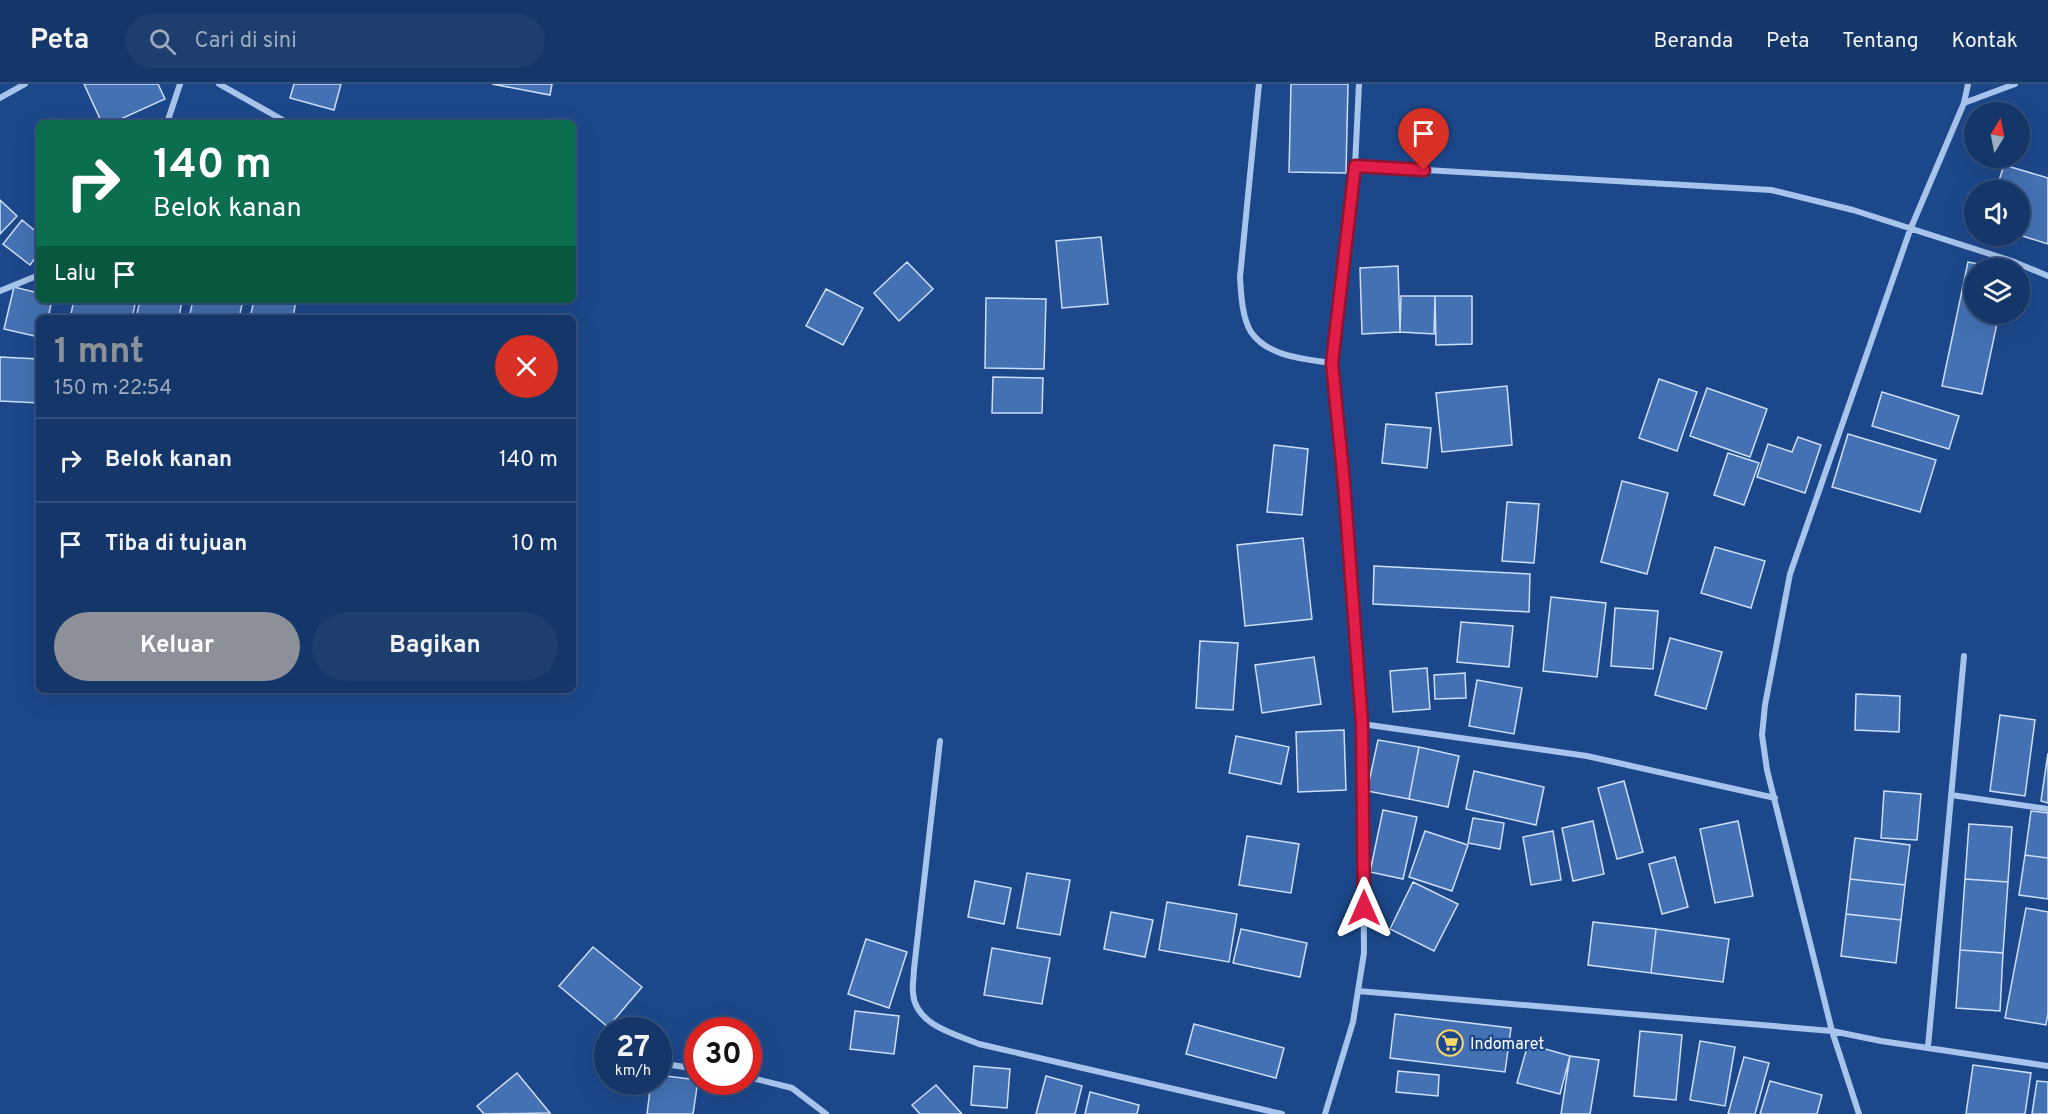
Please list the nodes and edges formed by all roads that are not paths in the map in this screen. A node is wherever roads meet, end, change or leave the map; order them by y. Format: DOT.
graph roads {
  1 [pos="25,84"];
  2 [pos="180,84"];
  3 [pos="219,84"];
  4 [pos="1259,84"];
  5 [pos="1359,84"];
  6 [pos="1968,84"];
  7 [pos="2015,84"];
  8 [pos="0,98"];
  9 [pos="1964,102"];
  10 [pos="1967,102"];
  11 [pos="1964,103"];
  12 [pos="168,120"];
  13 [pos="283,120"];
  14 [pos="1355,166"];
  15 [pos="1910,230"];
  16 [pos="36,276"];
  17 [pos="2048,276"];
  18 [pos="0,291"];
  19 [pos="1332,363"];
  20 [pos="1964,656"];
  21 [pos="1362,724"];
  22 [pos="940,741"];
  23 [pos="1951,795"];
  24 [pos="1774,798"];
  25 [pos="2048,809"];
  26 [pos="1358,991"];
  27 [pos="1832,1031"];
  28 [pos="1928,1047"];
  29 [pos="2048,1066"];
  30 [pos="762,1080"];
  31 [pos="826,1114"];
  32 [pos="1282,1114"];
  33 [pos="1324,1114"];
  34 [pos="1859,1114"];
  1 -- 8 [label="street"];
  2 -- 12 [label="street"];
  3 -- 13 [label="street"];
  4 -- 19 [label="street"];
  5 -- 14 [label="street"];
  6 -- 9 [label="street"];
  7 -- 10 [label="street"];
  11 -- 15 [label="street"];
  14 -- 15 [label="street"];
  14 -- 19 [label="street"];
  15 -- 17 [label="street"];
  15 -- 24 [label="street"];
  16 -- 18 [label="street"];
  19 -- 21 [label="street"];
  20 -- 23 [label="street"];
  21 -- 24 [label="street"];
  21 -- 26 [label="street"];
  22 -- 32 [label="street"];
  23 -- 25 [label="street"];
  23 -- 28 [label="street"];
  24 -- 27 [label="street"];
  26 -- 27 [label="street"];
  26 -- 33 [label="street"];
  27 -- 28 [label="street"];
  27 -- 34 [label="street"];
  28 -- 29 [label="street"];
  30 -- 31 [label="street"];
}
